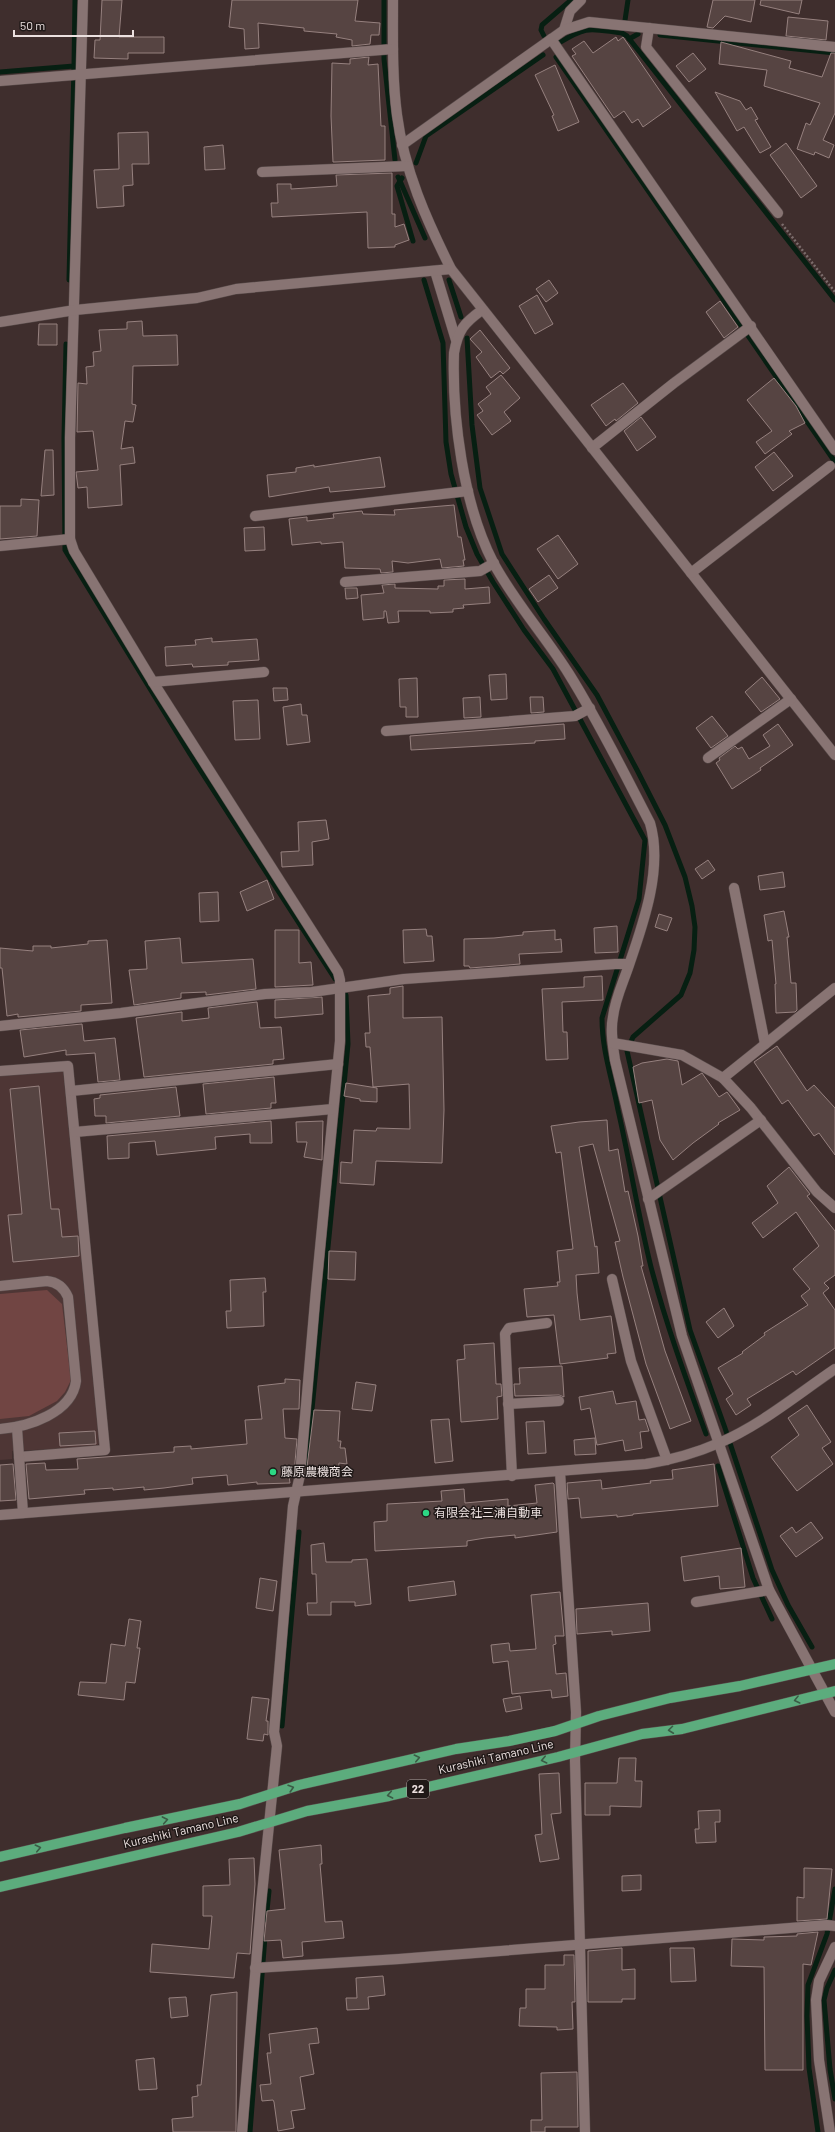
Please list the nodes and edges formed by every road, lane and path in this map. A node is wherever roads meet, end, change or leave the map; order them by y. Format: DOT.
graph roads {
  1 [pos="83,0"];
  2 [pos="394,0"];
  3 [pos="581,0"];
  4 [pos="649,28"];
  5 [pos="564,30"];
  6 [pos="551,39"];
  7 [pos="835,47"];
  8 [pos="386,50"];
  9 [pos="77,76"];
  10 [pos="0,81"];
  11 [pos="402,145"];
  12 [pos="407,166"];
  13 [pos="262,172"];
  14 [pos="778,213"];
  15 [pos="451,269"];
  16 [pos="435,271"];
  17 [pos="835,292"];
  18 [pos="75,310"];
  19 [pos="482,310"];
  20 [pos="0,322"];
  21 [pos="747,329"];
  22 [pos="456,340"];
  23 [pos="592,448"];
  24 [pos="835,450"];
  25 [pos="830,466"];
  26 [pos="460,491"];
  27 [pos="255,516"];
  28 [pos="66,540"];
  29 [pos="0,546"];
  30 [pos="487,567"];
  31 [pos="691,573"];
  32 [pos="346,582"];
  33 [pos="264,672"];
  34 [pos="153,682"];
  35 [pos="791,699"];
  36 [pos="582,712"];
  37 [pos="386,731"];
  38 [pos="835,755"];
  39 [pos="708,758"];
  40 [pos="734,888"];
  41 [pos="622,964"];
  42 [pos="341,987"];
  43 [pos="835,988"];
  44 [pos="0,1026"];
  45 [pos="613,1043"];
  46 [pos="765,1044"];
  47 [pos="338,1064"];
  48 [pos="0,1071"];
  49 [pos="723,1078"];
  50 [pos="71,1091"];
  51 [pos="333,1109"];
  52 [pos="761,1120"];
  53 [pos="75,1132"];
  54 [pos="655,1194"];
  55 [pos="835,1208"];
  56 [pos="612,1279"];
  57 [pos="0,1286"];
  58 [pos="547,1323"];
  59 [pos="835,1368"];
  60 [pos="559,1401"];
  61 [pos="508,1404"];
  62 [pos="17,1428"];
  63 [pos="0,1429"];
  64 [pos="726,1439"];
  65 [pos="19,1457"];
  66 [pos="668,1460"];
  67 [pos="560,1472"];
  68 [pos="512,1476"];
  69 [pos="296,1493"];
  70 [pos="23,1513"];
  71 [pos="0,1515"];
  72 [pos="762,1591"];
  73 [pos="696,1602"];
  74 [pos="835,1664"];
  75 [pos="813,1670"];
  76 [pos="830,1692"];
  77 [pos="835,1712"];
  78 [pos="576,1724"];
  79 [pos="575,1751"];
  80 [pos="272,1794"];
  81 [pos="270,1823"];
  82 [pos="0,1857"];
  83 [pos="0,1887"];
  84 [pos="832,1926"];
  85 [pos="581,1945"];
  86 [pos="835,1947"];
  87 [pos="260,1968"];
  88 [pos="242,2132"];
  89 [pos="585,2132"];
  90 [pos="830,2132"];
  1 -- 9 [label="street"];
  2 -- 8 [label="street"];
  3 -- 5 [label="street"];
  4 -- 5 [label="street"];
  4 -- 7 [label="street"];
  4 -- 14 [label="street"];
  5 -- 6 [label="street"];
  6 -- 11 [label="street"];
  6 -- 21 [label="street"];
  8 -- 9 [label="street"];
  8 -- 11 [label="street"];
  9 -- 10 [label="street"];
  9 -- 18 [label="street"];
  11 -- 12 [label="street"];
  12 -- 13 [label="street"];
  12 -- 15 [label="street"];
  14 -- 17 [label="path"];
  15 -- 16 [label="street"];
  15 -- 19 [label="street"];
  16 -- 18 [label="street"];
  16 -- 22 [label="street"];
  18 -- 20 [label="street"];
  18 -- 28 [label="street"];
  19 -- 22 [label="street"];
  19 -- 23 [label="street"];
  21 -- 23 [label="street"];
  21 -- 24 [label="street"];
  22 -- 26 [label="street"];
  23 -- 31 [label="street"];
  25 -- 31 [label="street"];
  26 -- 27 [label="street"];
  26 -- 30 [label="street"];
  28 -- 29 [label="street"];
  28 -- 34 [label="street"];
  30 -- 32 [label="street"];
  30 -- 36 [label="street"];
  31 -- 35 [label="street"];
  33 -- 34 [label="street"];
  34 -- 42 [label="street"];
  35 -- 38 [label="street"];
  35 -- 39 [label="street"];
  36 -- 37 [label="street"];
  36 -- 41 [label="street"];
  40 -- 46 [label="street"];
  41 -- 42 [label="street"];
  41 -- 45 [label="street"];
  42 -- 44 [label="street"];
  42 -- 47 [label="street"];
  43 -- 46 [label="street"];
  45 -- 49 [label="street"];
  45 -- 54 [label="street"];
  46 -- 49 [label="street"];
  47 -- 50 [label="street"];
  47 -- 51 [label="street"];
  48 -- 50 [label="street"];
  49 -- 52 [label="street"];
  50 -- 53 [label="street"];
  51 -- 53 [label="street"];
  51 -- 69 [label="street"];
  52 -- 54 [label="street"];
  52 -- 55 [label="street"];
  53 -- 65 [label="street"];
  54 -- 64 [label="street"];
  56 -- 66 [label="street"];
  57 -- 62 [label="street"];
  58 -- 61 [label="street"];
  59 -- 64 [label="street"];
  60 -- 61 [label="street"];
  61 -- 68 [label="street"];
  62 -- 63 [label="street"];
  62 -- 65 [label="street"];
  64 -- 66 [label="street"];
  64 -- 72 [label="street"];
  65 -- 70 [label="street"];
  66 -- 67 [label="street"];
  67 -- 68 [label="street"];
  67 -- 78 [label="street"];
  68 -- 69 [label="street"];
  69 -- 70 [label="street"];
  69 -- 80 [label="street"];
  70 -- 71 [label="street"];
  72 -- 73 [label="street"];
  72 -- 75 [label="street"];
  74 -- 75 [label="main road, Kurashiki Tamano Line"];
  75 -- 76 [label="street"];
  75 -- 78 [label="main road, Kurashiki Tamano Line"];
  76 -- 77 [label="street"];
  76 -- 79 [label="main road, Kurashiki Tamano Line / 22, one-way"];
  78 -- 79 [label="street"];
  80 -- 78 [label="main road, Kurashiki Tamano Line, one-way"];
  79 -- 81 [label="main road, Kurashiki Tamano Line / 22, one-way"];
  79 -- 85 [label="street"];
  80 -- 81 [label="street"];
  82 -- 80 [label="main road, Kurashiki Tamano Line, one-way"];
  81 -- 83 [label="main road, Kurashiki Tamano Line / 22"];
  81 -- 87 [label="street"];
  84 -- 85 [label="street"];
  85 -- 87 [label="street"];
  85 -- 89 [label="street"];
  86 -- 90 [label="street"];
  87 -- 88 [label="street"];
}
